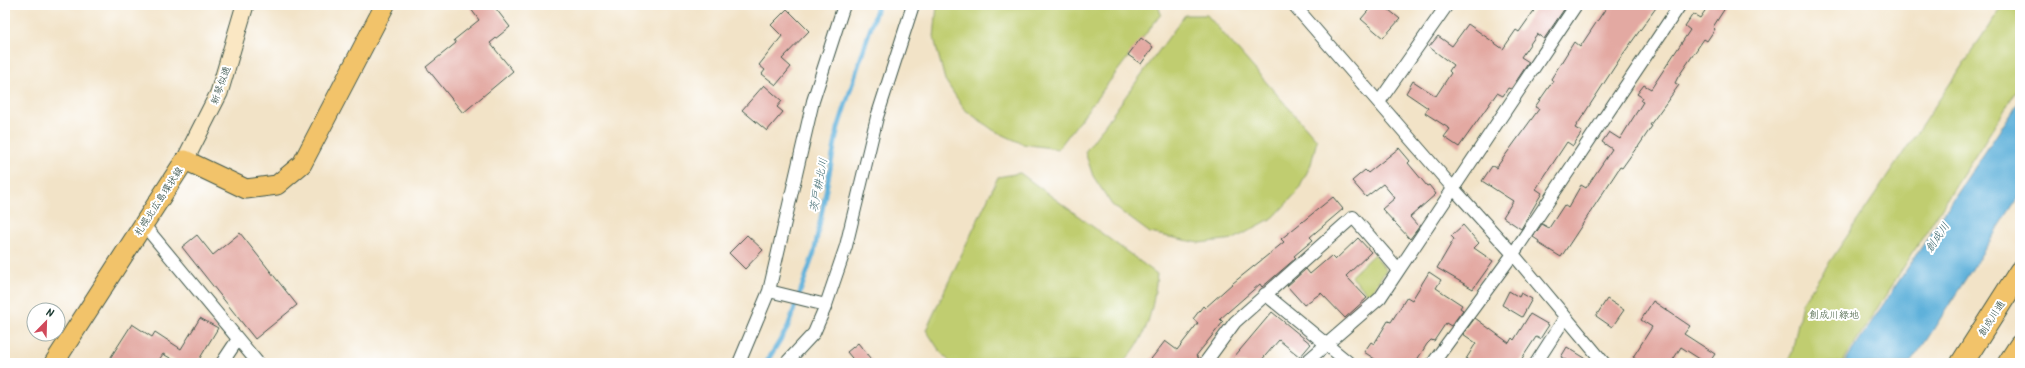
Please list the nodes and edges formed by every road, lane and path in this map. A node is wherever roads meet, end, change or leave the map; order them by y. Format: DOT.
graph roads {
  1 [pos="245,5"];
  2 [pos="385,5"];
  3 [pos="844,5"];
  4 [pos="913,5"];
  5 [pos="1294,5"];
  6 [pos="1447,5"];
  7 [pos="1576,5"];
  8 [pos="1680,5"];
  9 [pos="1378,102"];
  10 [pos="185,160"];
  11 [pos="1453,188"];
  12 [pos="144,224"];
  13 [pos="1513,254"];
  14 [pos="1398,269"];
  15 [pos="2020,272"];
  16 [pos="769,290"];
  17 [pos="1265,294"];
  18 [pos="826,305"];
  19 [pos="1565,318"];
  20 [pos="238,339"];
  21 [pos="1327,345"];
  22 [pos="2020,346"];
  23 [pos="54,363"];
  24 [pos="222,363"];
  25 [pos="258,363"];
  26 [pos="739,363"];
  27 [pos="786,363"];
  28 [pos="1205,363"];
  29 [pos="1305,363"];
  30 [pos="1349,363"];
  31 [pos="1433,363"];
  32 [pos="1536,363"];
  33 [pos="1604,363"];
  34 [pos="1962,363"];
  35 [pos="2009,363"];
  1 -- 10 [label="street, 新琴似通"];
  2 -- 10 [label="main road, 札幌北広島環状線"];
  3 -- 16 [label="street"];
  4 -- 18 [label="street"];
  5 -- 9 [label="street"];
  6 -- 9 [label="street"];
  7 -- 11 [label="street"];
  8 -- 13 [label="street"];
  9 -- 11 [label="street"];
  10 -- 12 [label="main road, 札幌北広島環状線"];
  11 -- 13 [label="street"];
  11 -- 14 [label="street"];
  12 -- 20 [label="street"];
  12 -- 23 [label="main road, 札幌北広島環状線"];
  13 -- 19 [label="street"];
  13 -- 31 [label="street"];
  14 -- 17 [label="street"];
  14 -- 21 [label="street"];
  15 -- 34 [label="highway, 創成川通"];
  16 -- 18 [label="street"];
  16 -- 26 [label="street"];
  17 -- 21 [label="street"];
  17 -- 28 [label="street"];
  18 -- 27 [label="street"];
  19 -- 32 [label="street"];
  19 -- 33 [label="street"];
  20 -- 24 [label="street"];
  20 -- 25 [label="street"];
  21 -- 29 [label="street"];
  21 -- 30 [label="street"];
  22 -- 35 [label="highway"];
}
